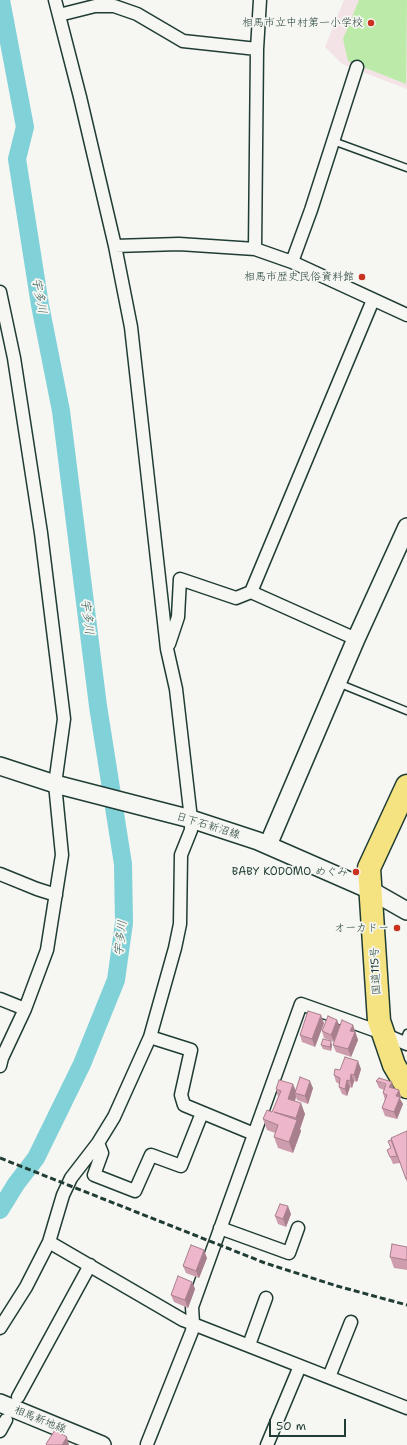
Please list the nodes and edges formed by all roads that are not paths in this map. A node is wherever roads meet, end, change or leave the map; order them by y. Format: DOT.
graph roads {
  1 [pos="56,0"];
  2 [pos="260,0"];
  3 [pos="59,15"];
  4 [pos="257,49"];
  5 [pos="357,67"];
  6 [pos="333,141"];
  7 [pos="407,168"];
  8 [pos="115,246"];
  9 [pos="255,249"];
  10 [pos="292,262"];
  11 [pos="0,292"];
  12 [pos="373,300"];
  13 [pos="407,315"];
  14 [pos="407,527"];
  15 [pos="251,592"];
  16 [pos="356,639"];
  17 [pos="167,649"];
  18 [pos="338,682"];
  19 [pos="407,711"];
  20 [pos="0,766"];
  21 [pos="62,786"];
  22 [pos="407,786"];
  23 [pos="188,819"];
  24 [pos="268,845"];
  25 [pos="0,874"];
  26 [pos="370,890"];
  27 [pos="56,895"];
  28 [pos="407,911"];
  29 [pos="0,999"];
  30 [pos="25,1009"];
  31 [pos="384,1034"];
  32 [pos="150,1037"];
  33 [pos="406,1040"];
  34 [pos="1,1062"];
  35 [pos="407,1087"];
  36 [pos="202,1113"];
  37 [pos="254,1134"];
  38 [pos="98,1143"];
  39 [pos="220,1228"];
  40 [pos="298,1228"];
  41 [pos="49,1242"];
  42 [pos="90,1265"];
  43 [pos="266,1298"];
  44 [pos="351,1322"];
  45 [pos="193,1323"];
  46 [pos="0,1328"];
  47 [pos="248,1345"];
  48 [pos="300,1366"];
  49 [pos="329,1377"];
  50 [pos="18,1397"];
  51 [pos="0,1403"];
  52 [pos="407,1408"];
  53 [pos="6,1420"];
  54 [pos="0,1431"];
  55 [pos="147,1444"];
  56 [pos="102,1445"];
  57 [pos="267,1445"];
  1 -- 3 [label="street"];
  2 -- 4 [label="street"];
  3 -- 4 [label="street"];
  3 -- 8 [label="street"];
  4 -- 9 [label="street"];
  5 -- 6 [label="street"];
  6 -- 7 [label="lane"];
  6 -- 10 [label="street"];
  8 -- 9 [label="street"];
  8 -- 17 [label="street"];
  9 -- 10 [label="street"];
  10 -- 12 [label="street"];
  11 -- 21 [label="street"];
  12 -- 13 [label="street"];
  12 -- 15 [label="street"];
  14 -- 16 [label="main road"];
  15 -- 16 [label="street"];
  15 -- 17 [label="street"];
  16 -- 18 [label="main road"];
  17 -- 23 [label="street"];
  18 -- 19 [label="lane"];
  18 -- 24 [label="main road"];
  20 -- 21 [label="main road, 日下石新沼線"];
  21 -- 23 [label="main road, 日下石新沼線"];
  21 -- 27 [label="street"];
  22 -- 26 [label="highway, 国道115号"];
  23 -- 24 [label="main road, 日下石新沼線"];
  23 -- 32 [label="street"];
  24 -- 26 [label="main road, 日下石新沼線"];
  25 -- 27 [label="street"];
  26 -- 28 [label="main road, 日下石新沼線"];
  26 -- 31 [label="highway, 国道115号"];
  27 -- 30 [label="street"];
  29 -- 30 [label="street"];
  30 -- 34 [label="street"];
  31 -- 33 [label="street"];
  31 -- 35 [label="highway, 国道115号"];
  31 -- 37 [label="street"];
  32 -- 36 [label="street"];
  32 -- 38 [label="street"];
  36 -- 37 [label="street"];
  36 -- 38 [label="street"];
  37 -- 39 [label="street"];
  38 -- 41 [label="street"];
  39 -- 40 [label="street"];
  39 -- 45 [label="street"];
  41 -- 42 [label="street"];
  41 -- 46 [label="street"];
  42 -- 45 [label="street"];
  42 -- 50 [label="street"];
  43 -- 47 [label="street"];
  44 -- 49 [label="street"];
  45 -- 47 [label="street"];
  45 -- 55 [label="street"];
  47 -- 48 [label="street"];
  48 -- 49 [label="street"];
  48 -- 57 [label="street"];
  49 -- 52 [label="street"];
  51 -- 56 [label="main road, 相馬新地線"];
  53 -- 54 [label="street"];
}
